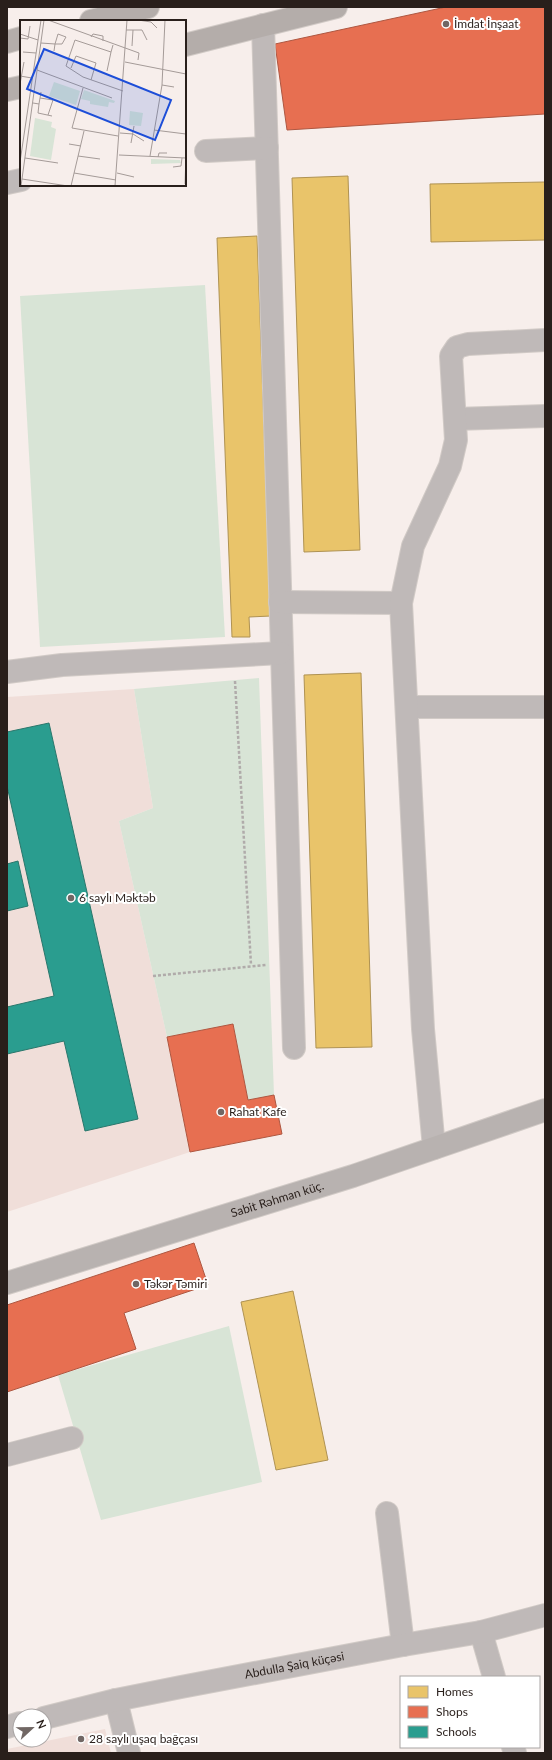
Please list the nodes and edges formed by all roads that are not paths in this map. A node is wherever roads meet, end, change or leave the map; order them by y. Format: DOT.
graph roads {
  1 [pos="148,7"];
  2 [pos="336,7"];
  3 [pos="95,20"];
  4 [pos="263,26"];
  5 [pos="20,38"];
  6 [pos="7,42"];
  7 [pos="186,45"];
  8 [pos="20,87"];
  9 [pos="7,90"];
  10 [pos="267,148"];
  11 [pos="206,151"];
  12 [pos="20,180"];
  13 [pos="7,183"];
  14 [pos="545,340"];
  15 [pos="545,416"];
  16 [pos="455,420"];
  17 [pos="280,602"];
  18 [pos="401,603"];
  19 [pos="282,653"];
  20 [pos="7,672"];
  21 [pos="407,707"];
  22 [pos="545,707"];
  23 [pos="294,1048"];
  24 [pos="545,1110"];
  25 [pos="434,1148"];
  26 [pos="7,1282"];
  27 [pos="72,1438"];
  28 [pos="7,1455"];
  29 [pos="387,1513"];
  30 [pos="545,1615"];
  31 [pos="481,1632"];
  32 [pos="403,1645"];
  33 [pos="494,1676"];
  34 [pos="116,1700"];
  35 [pos="52,1716"];
  36 [pos="129,1753"];
  1 -- 3 [label="highway"];
  2 -- 4 [label="highway"];
  4 -- 7 [label="highway"];
  4 -- 10 [label="street"];
  5 -- 6 [label="highway"];
  8 -- 9 [label="highway"];
  10 -- 11 [label="street"];
  10 -- 17 [label="street"];
  12 -- 13 [label="street"];
  14 -- 16 [label="street"];
  15 -- 16 [label="street"];
  16 -- 18 [label="street"];
  17 -- 18 [label="street"];
  17 -- 19 [label="street"];
  18 -- 21 [label="street"];
  19 -- 20 [label="street"];
  19 -- 23 [label="street"];
  21 -- 22 [label="street"];
  21 -- 25 [label="street"];
  24 -- 25 [label="main road, Sabit Rəhman küç."];
  25 -- 26 [label="main road, Sabit Rəhman küç."];
  27 -- 28 [label="street"];
  29 -- 32 [label="street"];
  30 -- 31 [label="street, Abdulla Şaiq küçəsi"];
  31 -- 32 [label="street, Abdulla Şaiq küçəsi"];
  31 -- 33 [label="street"];
  32 -- 34 [label="street, Abdulla Şaiq küçəsi"];
  34 -- 35 [label="street, Abdulla Şaiq küçəsi"];
  34 -- 36 [label="street"];
}
